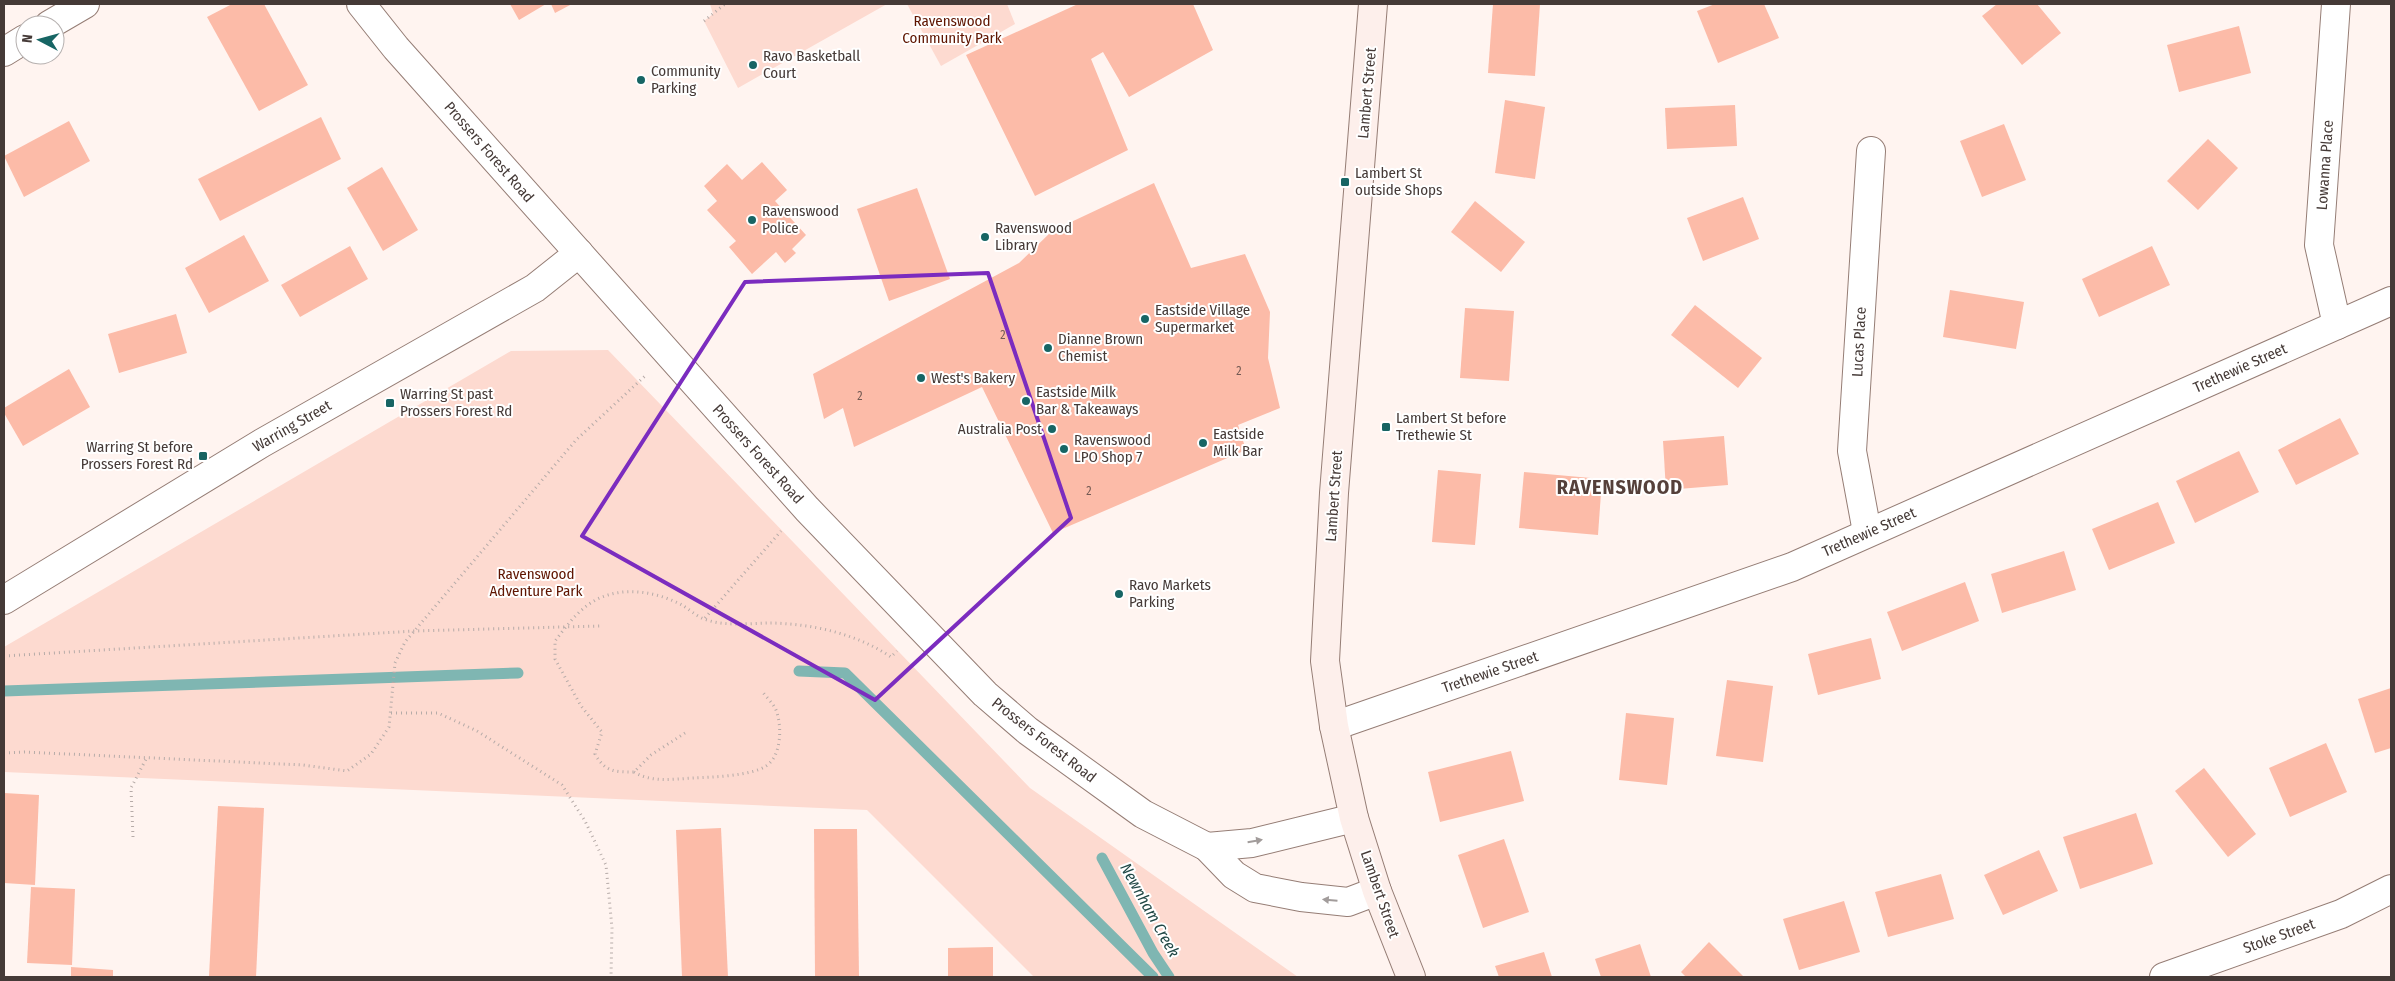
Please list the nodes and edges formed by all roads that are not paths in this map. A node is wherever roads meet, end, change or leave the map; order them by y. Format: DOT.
graph roads {
  1 [pos="85,4"];
  2 [pos="361,4"];
  3 [pos="1374,4"];
  4 [pos="2336,4"];
  5 [pos="65,16"];
  6 [pos="15,45"];
  7 [pos="4,52"];
  8 [pos="1871,151"];
  9 [pos="579,253"];
  10 [pos="2391,301"];
  11 [pos="2337,326"];
  12 [pos="1867,532"];
  13 [pos="4,600"];
  14 [pos="1334,726"];
  15 [pos="1354,818"];
  16 [pos="1207,847"];
  17 [pos="2391,889"];
  18 [pos="1377,891"];
  19 [pos="1411,977"];
  20 [pos="2164,977"];
  1 -- 5 [label="street"];
  2 -- 9 [label="street, Prossers Forest Road"];
  3 -- 14 [label="street, Lambert Street"];
  4 -- 11 [label="street, Lowanna Place"];
  6 -- 7 [label="street"];
  8 -- 12 [label="street, Lucas Place"];
  9 -- 13 [label="street, Warring Street"];
  9 -- 16 [label="street, Prossers Forest Road"];
  10 -- 11 [label="street, Trethewie Street"];
  11 -- 12 [label="street, Trethewie Street"];
  12 -- 14 [label="street, Trethewie Street"];
  14 -- 15 [label="street, Lambert Street"];
  16 -- 15 [label="street, one-way"];
  15 -- 18 [label="street, Lambert Street"];
  18 -- 16 [label="street, Prossers Forest Road, one-way"];
  17 -- 20 [label="street, Stoke Street"];
  18 -- 19 [label="street, Lambert Street"];
}
